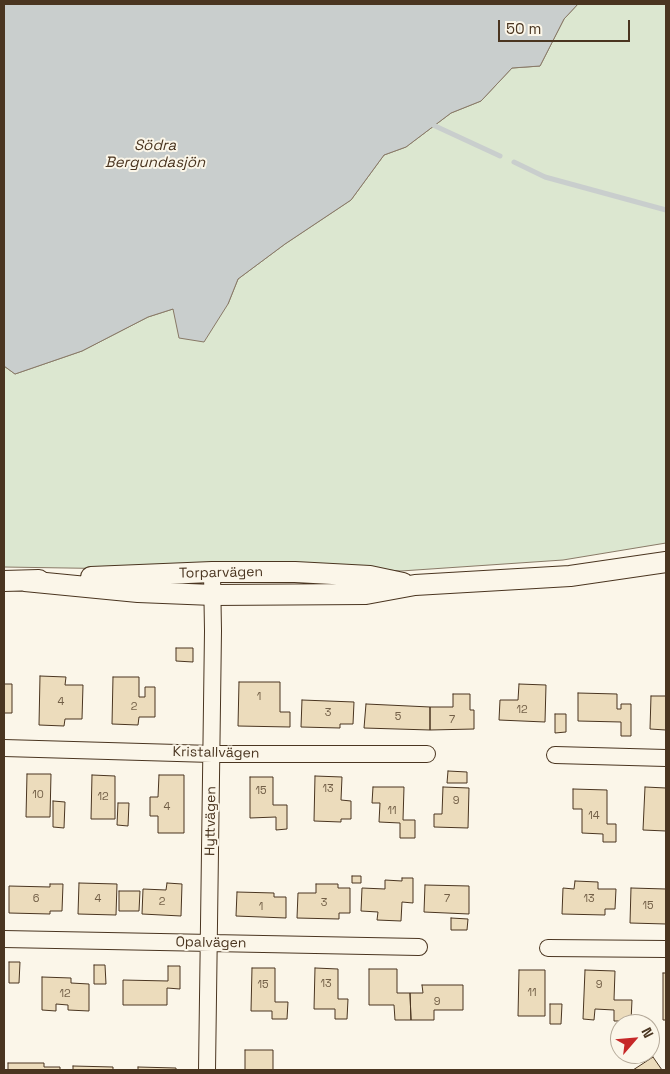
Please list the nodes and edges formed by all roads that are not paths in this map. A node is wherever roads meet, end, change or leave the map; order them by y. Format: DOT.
graph roads {
  1 [pos="666,557"];
  2 [pos="666,562"];
  3 [pos="621,569"];
  4 [pos="212,572"];
  5 [pos="4,581"];
  6 [pos="26,581"];
  7 [pos="415,586"];
  8 [pos="213,595"];
  9 [pos="4,748"];
  10 [pos="212,754"];
  11 [pos="428,754"];
  12 [pos="555,755"];
  13 [pos="666,758"];
  14 [pos="4,939"];
  15 [pos="208,943"];
  16 [pos="419,947"];
  17 [pos="548,948"];
  18 [pos="666,949"];
  19 [pos="208,1070"];
  1 -- 3 [label="street, Torparvägen"];
  2 -- 3 [label="street, Torparvägen"];
  3 -- 7 [label="street, Torparvägen"];
  4 -- 6 [label="street, Torparvägen"];
  4 -- 7 [label="street, Torparvägen"];
  4 -- 8 [label="street, Hyttvägen"];
  5 -- 6 [label="street, Torparvägen"];
  6 -- 8 [label="street, Torparvägen"];
  7 -- 8 [label="street, Torparvägen"];
  8 -- 10 [label="street, Hyttvägen"];
  9 -- 10 [label="street, Kristallvägen"];
  10 -- 11 [label="street, Kristallvägen"];
  10 -- 15 [label="street, Hyttvägen"];
  12 -- 13 [label="street"];
  14 -- 15 [label="street, Opalvägen"];
  15 -- 16 [label="street, Opalvägen"];
  15 -- 19 [label="street, Hyttvägen"];
  17 -- 18 [label="street"];
}
